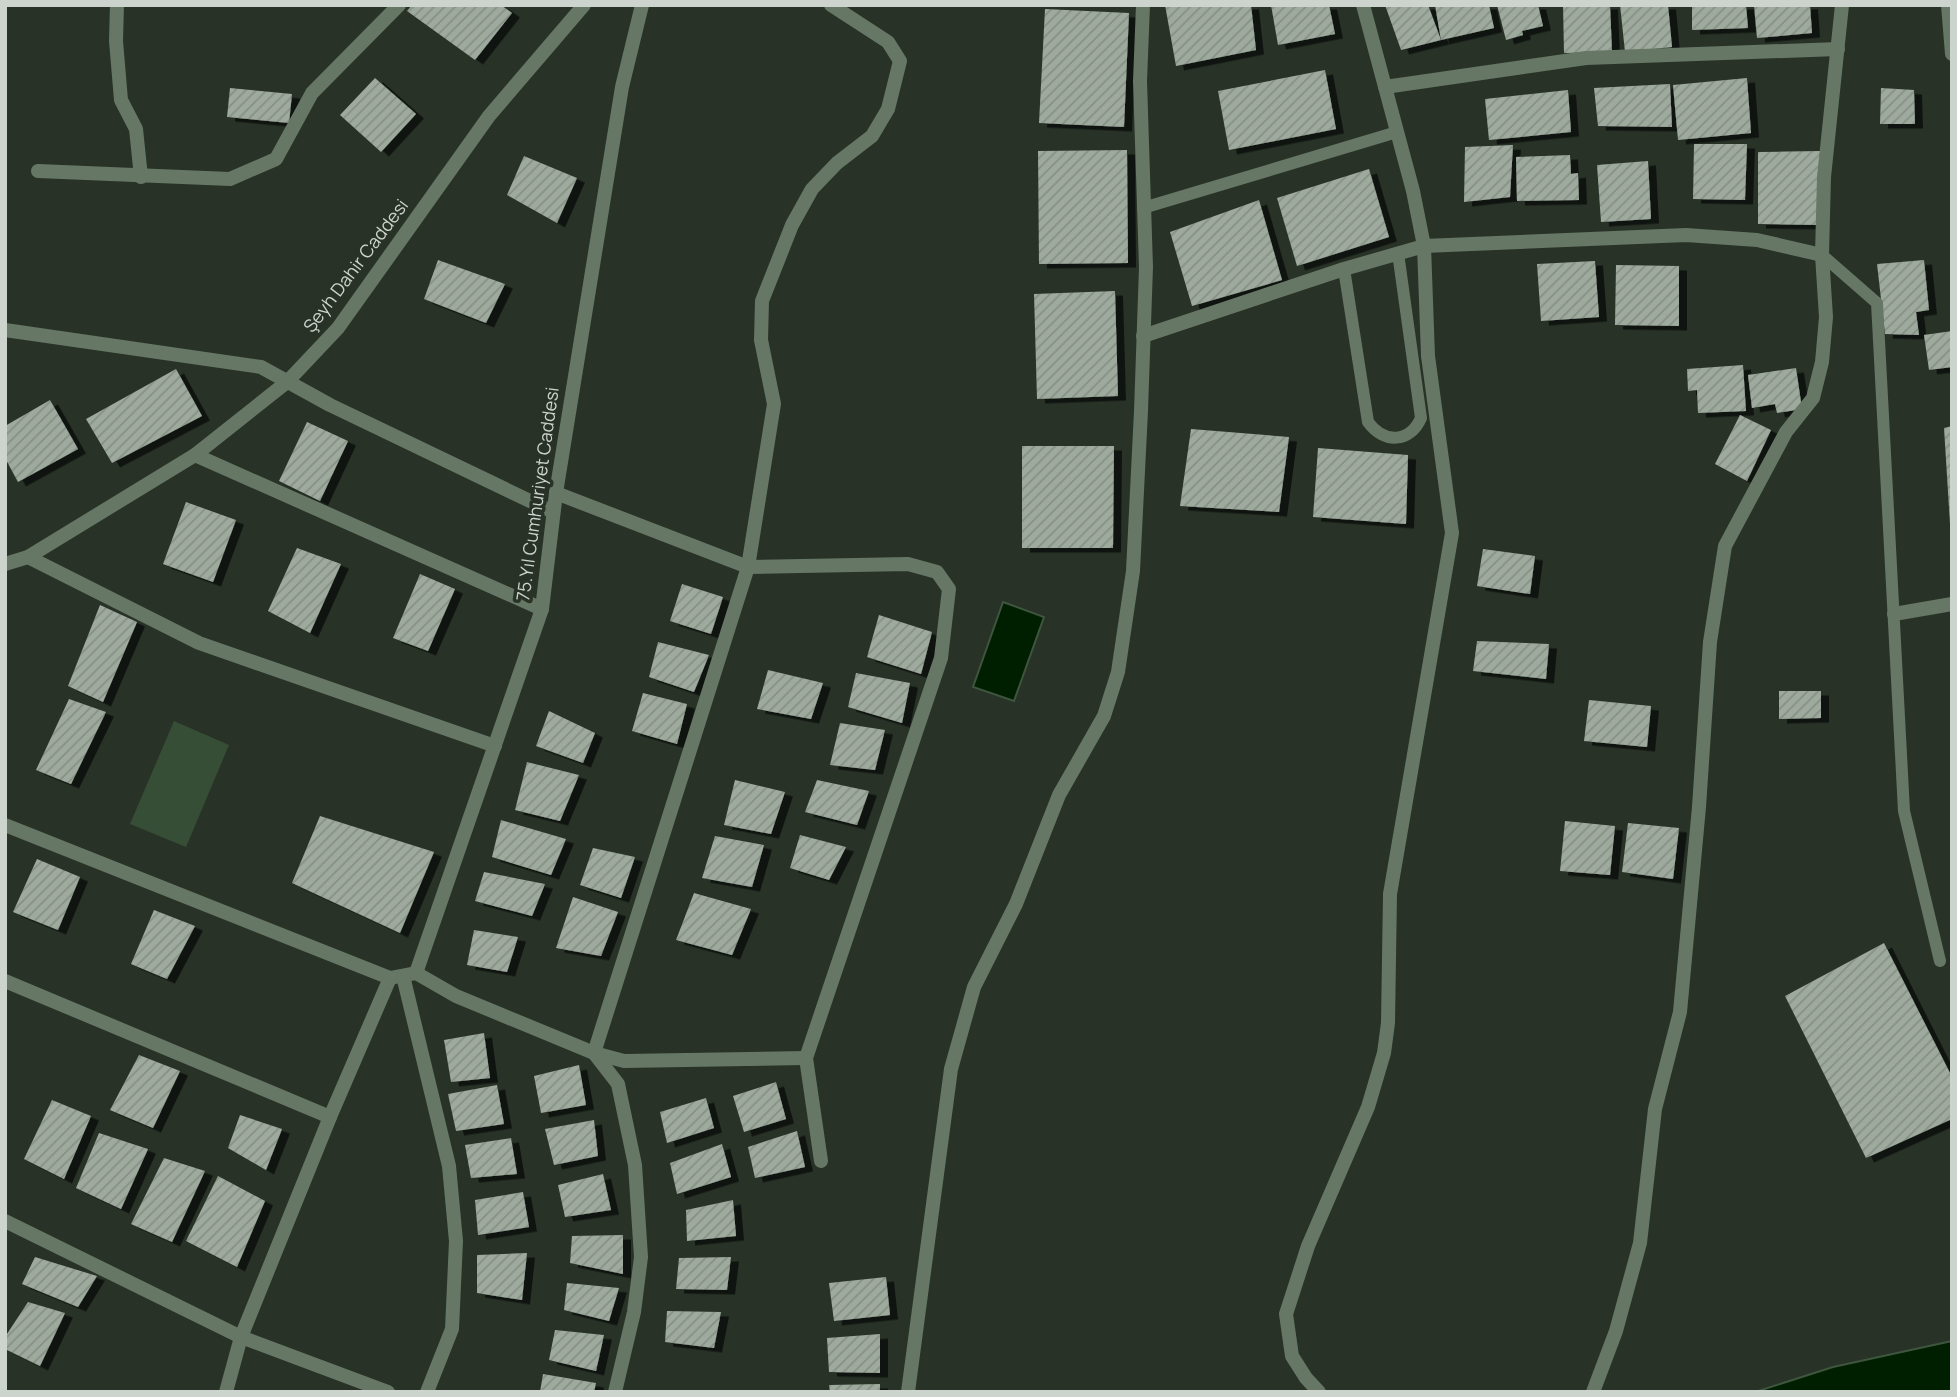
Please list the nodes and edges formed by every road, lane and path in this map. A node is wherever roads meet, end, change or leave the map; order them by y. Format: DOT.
graph roads {
  1 [pos="117,5"];
  2 [pos="399,5"];
  3 [pos="584,5"];
  4 [pos="642,5"];
  5 [pos="831,5"];
  6 [pos="1143,5"];
  7 [pos="1363,5"];
  8 [pos="1842,5"];
  9 [pos="1948,5"];
  10 [pos="1838,49"];
  11 [pos="1952,54"];
  12 [pos="1385,86"];
  13 [pos="1397,132"];
  14 [pos="38,171"];
  15 [pos="141,177"];
  16 [pos="1143,208"];
  17 [pos="1424,246"];
  18 [pos="1398,253"];
  19 [pos="1822,256"];
  20 [pos="1344,269"];
  21 [pos="5,330"];
  22 [pos="1143,337"];
  23 [pos="287,382"];
  24 [pos="195,455"];
  25 [pos="556,493"];
  26 [pos="553,512"];
  27 [pos="29,556"];
  28 [pos="8,561"];
  29 [pos="748,567"];
  30 [pos="1952,604"];
  31 [pos="542,609"];
  32 [pos="1894,614"];
  33 [pos="495,746"];
  34 [pos="5,825"];
  35 [pos="1940,961"];
  36 [pos="403,976"];
  37 [pos="5,981"];
  38 [pos="594,1053"];
  39 [pos="806,1058"];
  40 [pos="330,1117"];
  41 [pos="821,1161"];
  42 [pos="5,1222"];
  43 [pos="241,1337"];
  44 [pos="347,1377"];
  45 [pos="226,1392"];
  46 [pos="342,1392"];
  47 [pos="388,1392"];
  48 [pos="427,1392"];
  49 [pos="615,1392"];
  50 [pos="908,1392"];
  51 [pos="1319,1392"];
  52 [pos="1593,1392"];
  1 -- 15 [label="street"];
  2 -- 15 [label="street"];
  3 -- 23 [label="street, Şeyh Dahir Caddesi"];
  4 -- 25 [label="street, 75.Yıl Cumhuriyet Caddesi"];
  5 -- 29 [label="street"];
  6 -- 16 [label="street"];
  7 -- 12 [label="street"];
  8 -- 10 [label="street"];
  9 -- 11 [label="street"];
  10 -- 12 [label="street"];
  10 -- 19 [label="street"];
  12 -- 13 [label="street"];
  13 -- 16 [label="lane"];
  13 -- 17 [label="street"];
  14 -- 15 [label="street"];
  16 -- 22 [label="street"];
  17 -- 18 [label="street"];
  17 -- 19 [label="street"];
  17 -- 51 [label="street"];
  18 -- 20 [label="street"];
  18 -- 20 [label="lane"];
  19 -- 32 [label="lane"];
  19 -- 52 [label="street"];
  20 -- 22 [label="street"];
  21 -- 23 [label="street"];
  22 -- 50 [label="street"];
  23 -- 24 [label="street, Şeyh Dahir Caddesi"];
  23 -- 26 [label="street"];
  24 -- 27 [label="street, Şeyh Dahir Caddesi"];
  24 -- 31 [label="street"];
  25 -- 26 [label="street, 75.Yıl Cumhuriyet Caddesi"];
  25 -- 29 [label="street"];
  26 -- 31 [label="street, 75.Yıl Cumhuriyet Caddesi"];
  27 -- 28 [label="street, Şeyh Dahir Caddesi"];
  27 -- 33 [label="street"];
  29 -- 38 [label="street"];
  29 -- 39 [label="street"];
  30 -- 32 [label="street"];
  31 -- 33 [label="street, 75.Yıl Cumhuriyet Caddesi"];
  32 -- 35 [label="lane"];
  33 -- 36 [label="street, 75.Yıl Cumhuriyet Caddesi"];
  34 -- 36 [label="street"];
  36 -- 38 [label="street"];
  36 -- 40 [label="street, 75.Yıl Cumhuriyet Caddesi"];
  36 -- 48 [label="street"];
  37 -- 40 [label="street"];
  38 -- 39 [label="street"];
  38 -- 49 [label="street"];
  39 -- 41 [label="street"];
  40 -- 43 [label="street, 75.Yıl Cumhuriyet Caddesi"];
  42 -- 43 [label="street"];
  43 -- 44 [label="street"];
  43 -- 45 [label="street, 75.Yıl Cumhuriyet Caddesi"];
  44 -- 46 [label="street"];
  44 -- 47 [label="street"];
}
